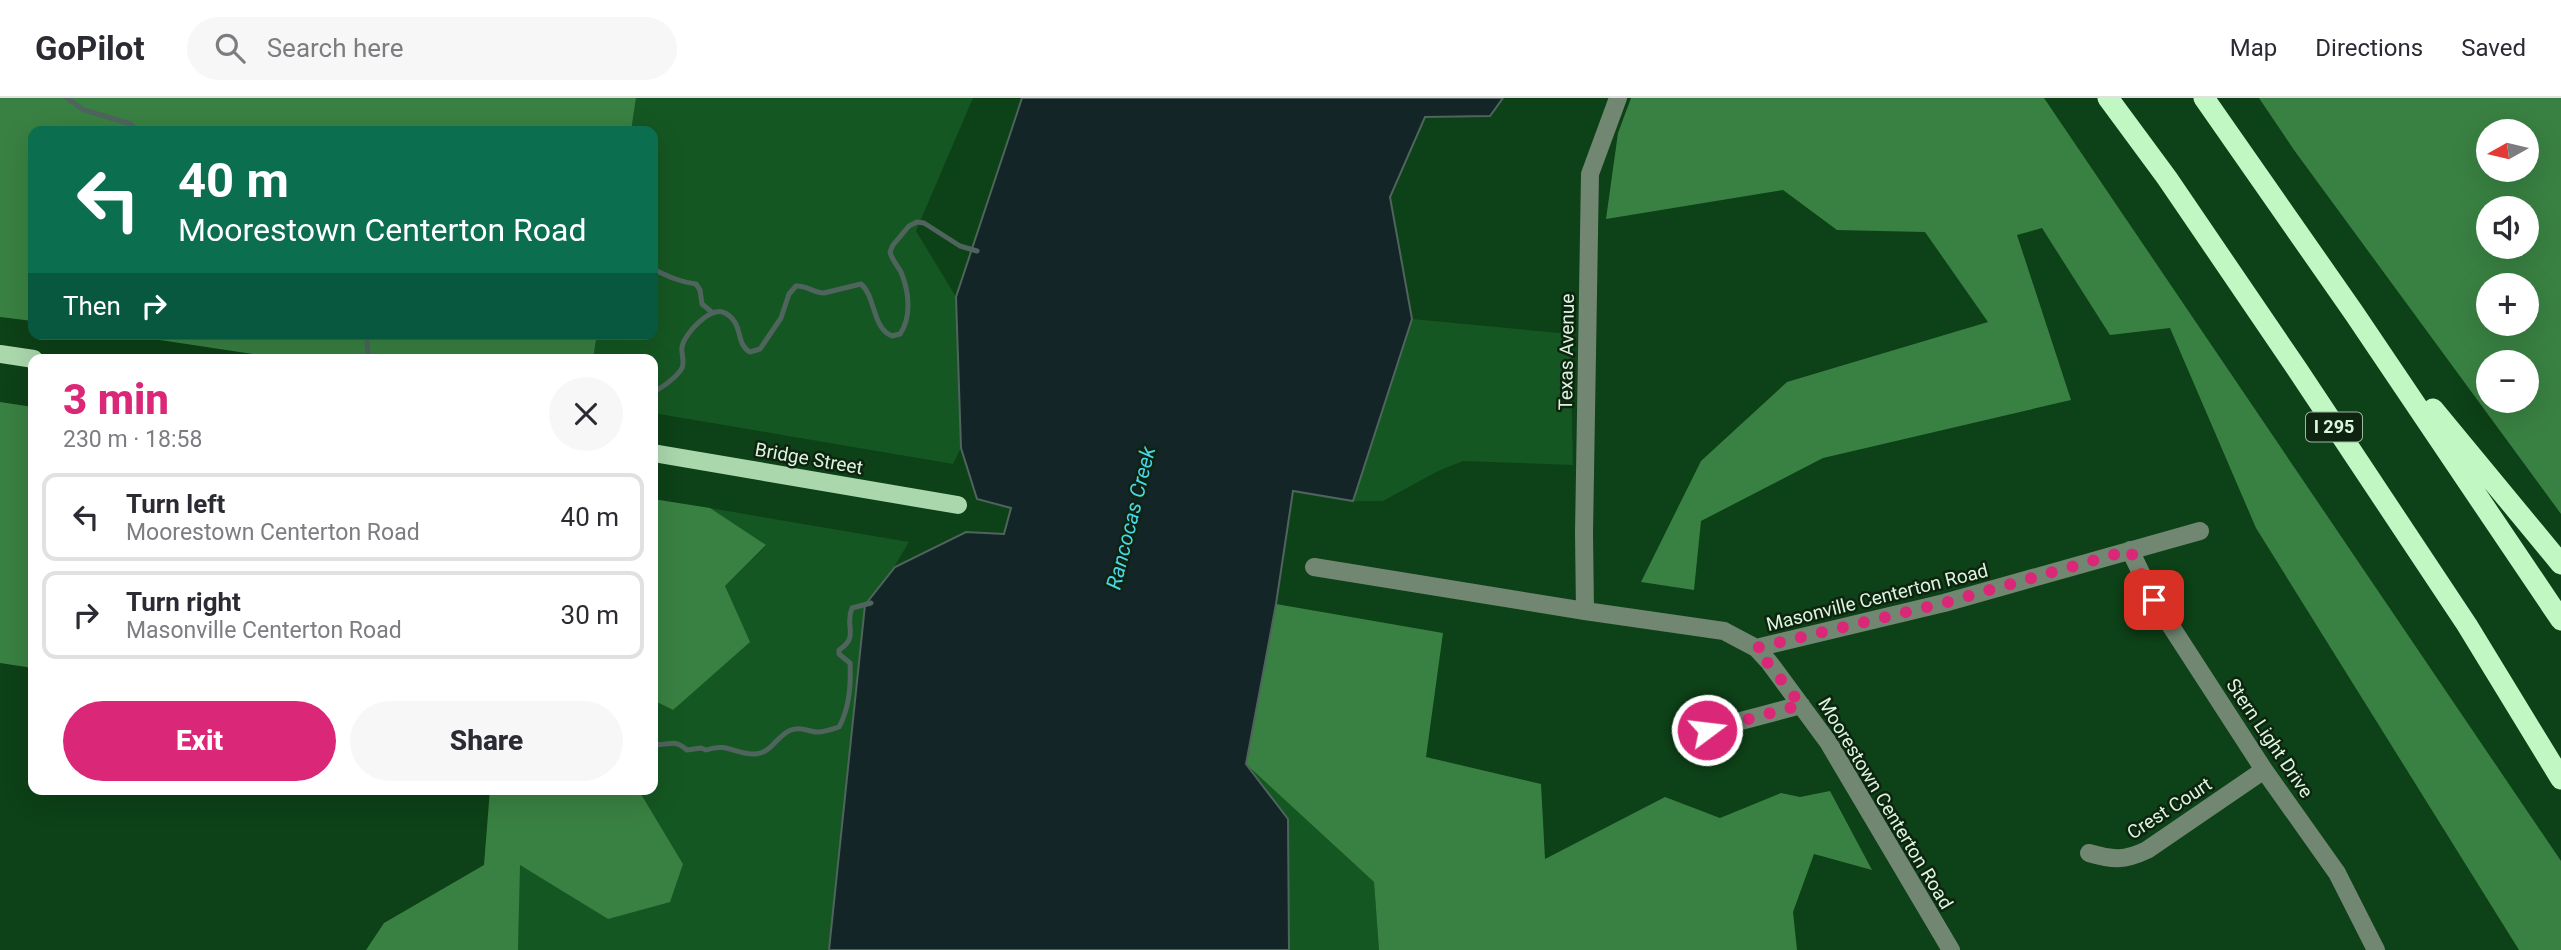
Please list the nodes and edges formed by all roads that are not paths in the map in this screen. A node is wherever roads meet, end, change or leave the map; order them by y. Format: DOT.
graph roads {
  1 [pos="1618,98"];
  2 [pos="2108,98"];
  3 [pos="2204,98"];
  4 [pos="2354,313"];
  5 [pos="0,354"];
  6 [pos="28,358"];
  7 [pos="658,454"];
  8 [pos="958,505"];
  9 [pos="2200,531"];
  10 [pos="2130,550"];
  11 [pos="2561,564"];
  12 [pos="1314,567"];
  13 [pos="1585,611"];
  14 [pos="2561,620"];
  15 [pos="1756,648"];
  16 [pos="1801,705"];
  17 [pos="1707,730"];
  18 [pos="2264,770"];
  19 [pos="2557,775"];
  20 [pos="2089,853"];
  21 [pos="1951,950"];
  22 [pos="2376,950"];
  1 -- 13 [label="street, Texas Avenue"];
  2 -- 19 [label="highway, I 295"];
  3 -- 4 [label="highway"];
  4 -- 11 [label="highway"];
  4 -- 14 [label="highway"];
  5 -- 6 [label="main road"];
  7 -- 8 [label="main road, Bridge Street"];
  9 -- 10 [label="street, Masonville Centerton Road"];
  10 -- 15 [label="street, Masonville Centerton Road"];
  10 -- 18 [label="street, Stern Light Drive"];
  12 -- 13 [label="street, Masonville Centerton Road"];
  13 -- 15 [label="street, Masonville Centerton Road"];
  15 -- 16 [label="street, Moorestown Centerton Road"];
  16 -- 17 [label="street"];
  16 -- 21 [label="street, Moorestown Centerton Road"];
  18 -- 20 [label="street, Crest Court"];
  18 -- 22 [label="street, Stern Light Drive"];
}
